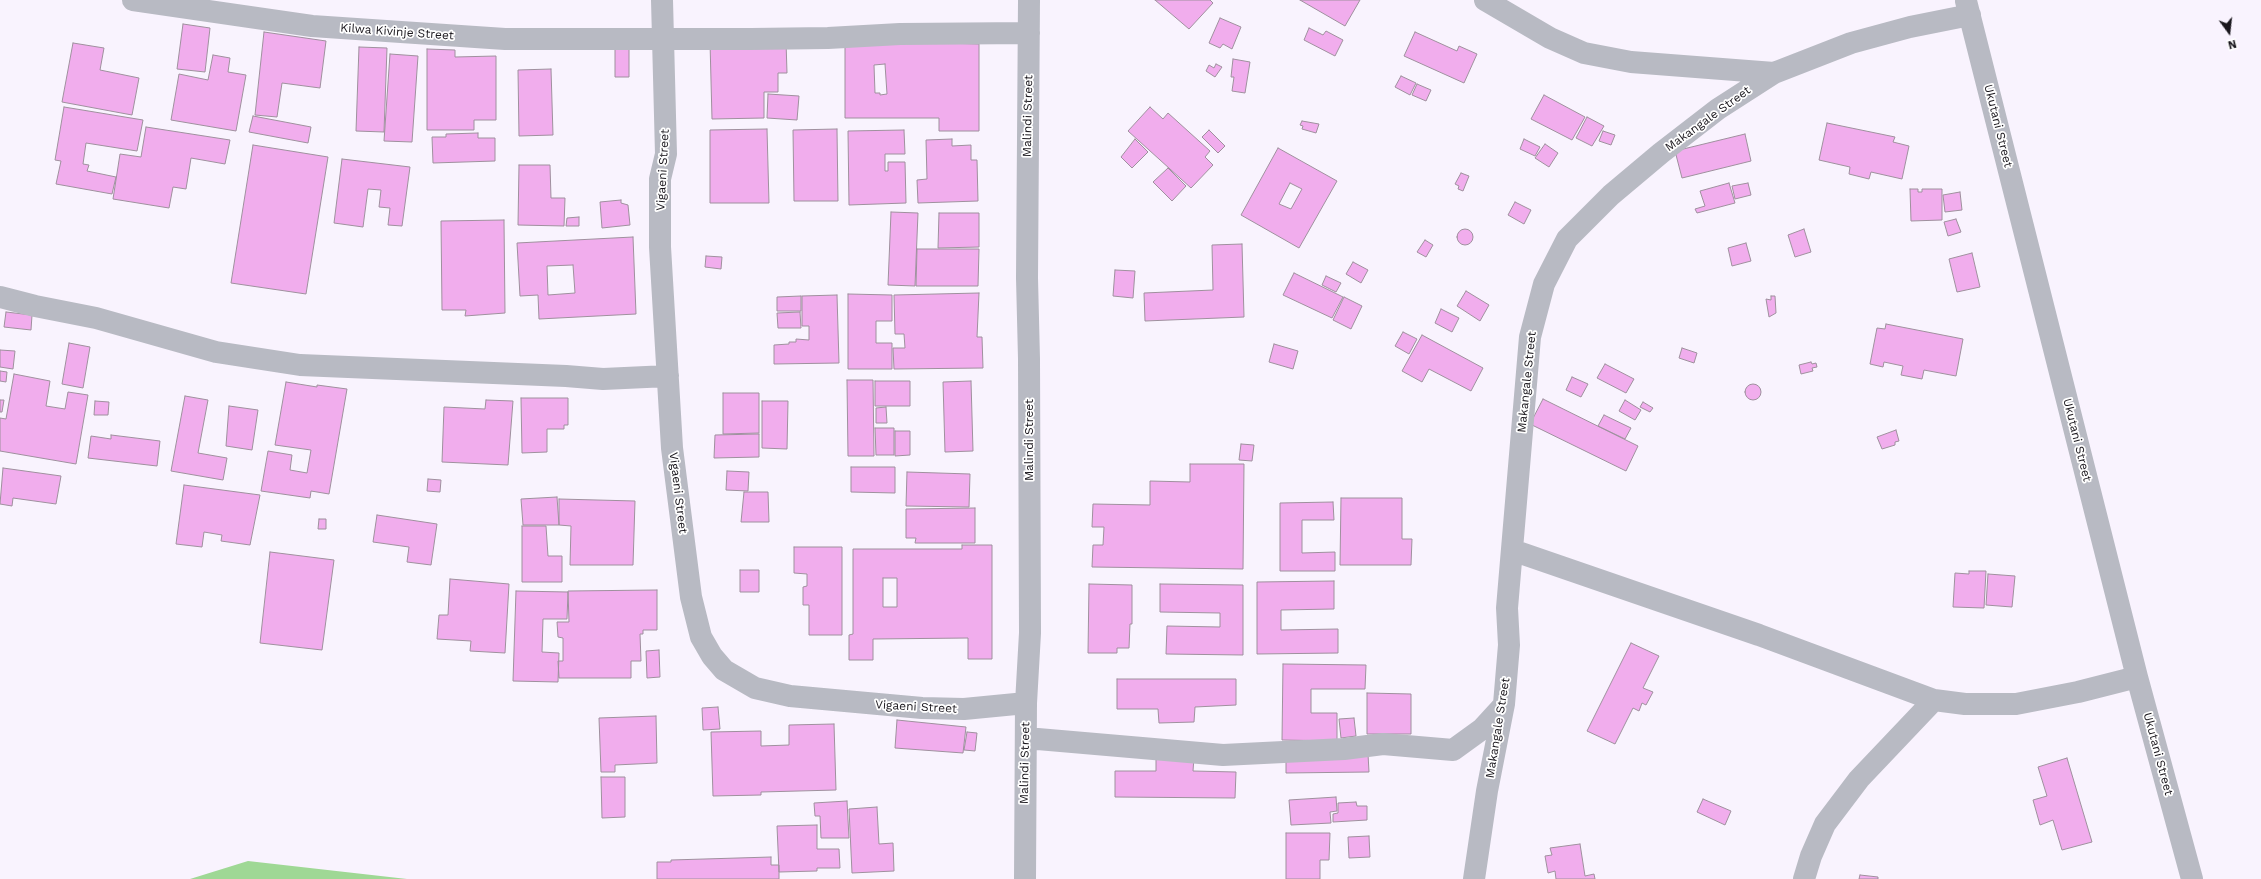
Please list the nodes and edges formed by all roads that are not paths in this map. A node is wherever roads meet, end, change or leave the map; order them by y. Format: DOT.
graph roads {
  1 [pos="132,0"];
  2 [pos="662,0"];
  3 [pos="1029,0"];
  4 [pos="1485,0"];
  5 [pos="1968,7"];
  6 [pos="1029,33"];
  7 [pos="664,38"];
  8 [pos="1774,73"];
  9 [pos="0,297"];
  10 [pos="668,376"];
  11 [pos="1512,550"];
  12 [pos="2137,677"];
  13 [pos="1934,700"];
  14 [pos="1026,703"];
  15 [pos="1504,704"];
  16 [pos="1026,738"];
  17 [pos="1025,879"];
  18 [pos="1474,879"];
  19 [pos="1804,879"];
  20 [pos="2192,879"];
  1 -- 7 [label="street, Kilwa Kivinje Street"];
  2 -- 7 [label="street, Vigaeni Street"];
  3 -- 6 [label="street, Malindi Street"];
  4 -- 8 [label="street"];
  5 -- 8 [label="street, Makangale Street"];
  5 -- 12 [label="street, Ukutani Street"];
  6 -- 7 [label="street, Kilwa Kivinje Street"];
  6 -- 14 [label="street, Malindi Street"];
  7 -- 10 [label="street, Vigaeni Street"];
  8 -- 11 [label="street, Makangale Street"];
  9 -- 10 [label="street"];
  10 -- 14 [label="street, Vigaeni Street"];
  11 -- 13 [label="street"];
  11 -- 15 [label="street, Makangale Street"];
  12 -- 13 [label="street"];
  12 -- 20 [label="street, Ukutani Street"];
  13 -- 19 [label="street"];
  14 -- 16 [label="street, Malindi Street"];
  15 -- 16 [label="street"];
  15 -- 18 [label="street, Makangale Street"];
  16 -- 17 [label="street, Malindi Street"];
}
